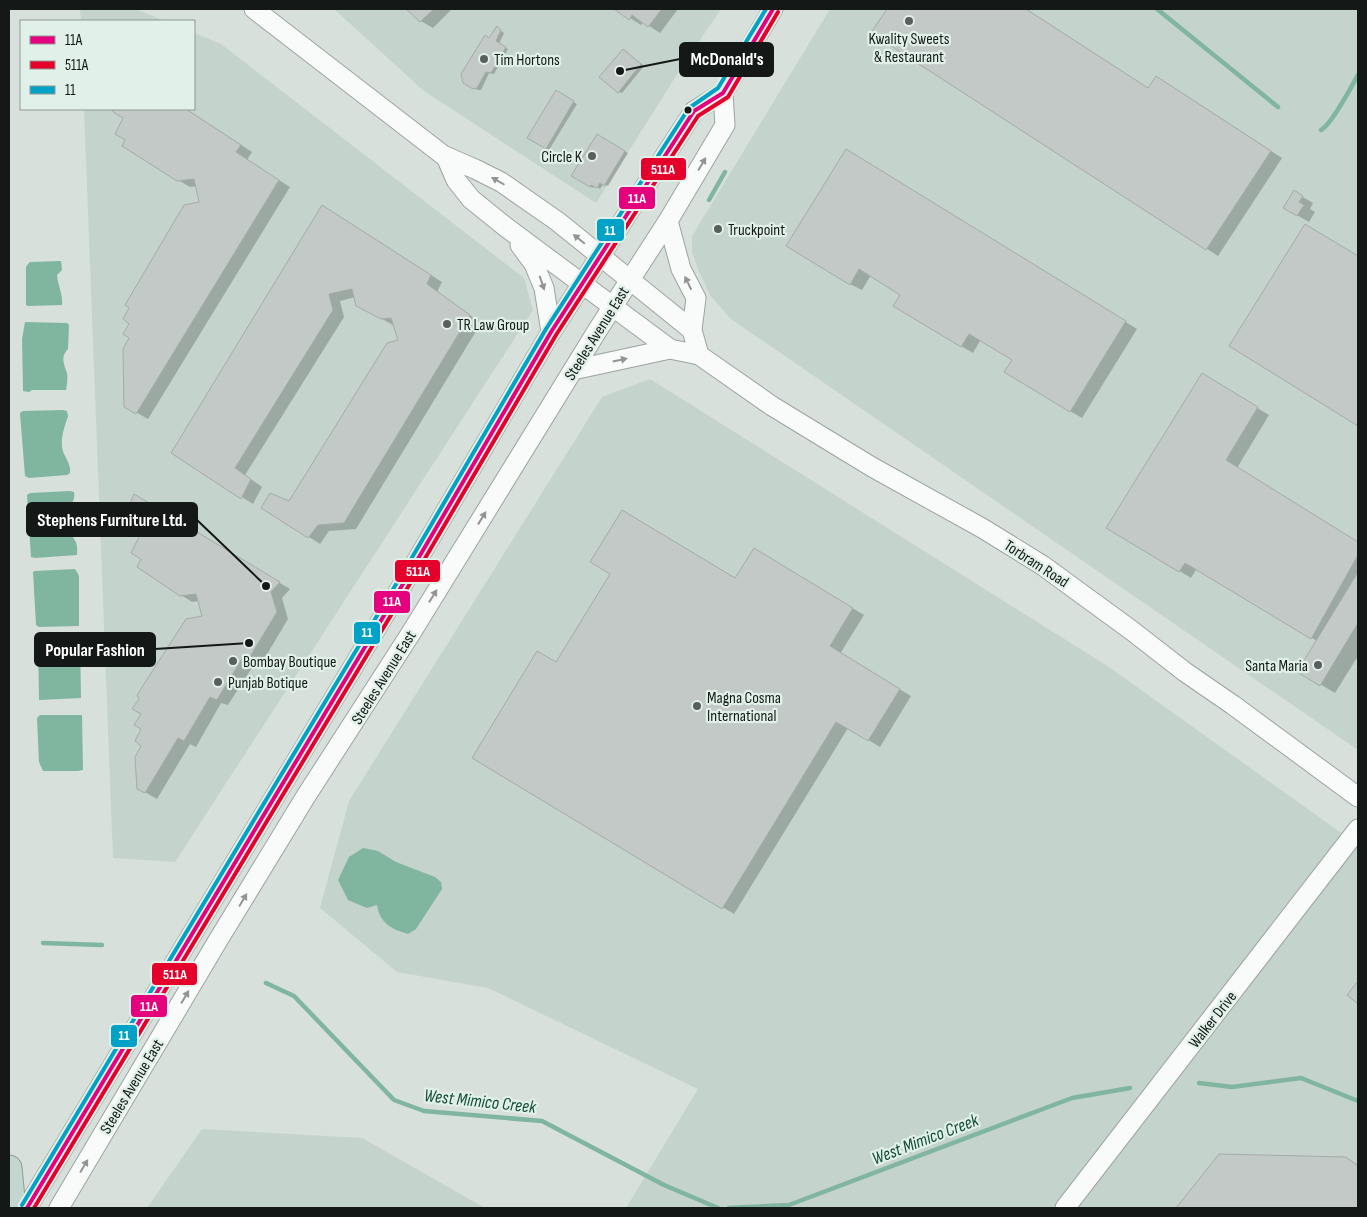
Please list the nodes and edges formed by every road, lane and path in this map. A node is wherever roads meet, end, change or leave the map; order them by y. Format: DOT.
graph roads {
  1 [pos="254,9"];
  2 [pos="773,9"];
  3 [pos="723,93"];
  4 [pos="446,157"];
  5 [pos="668,221"];
  6 [pos="507,228"];
  7 [pos="600,256"];
  8 [pos="630,280"];
  9 [pos="582,284"];
  10 [pos="613,307"];
  11 [pos="692,330"];
  12 [pos="551,332"];
  13 [pos="670,349"];
  14 [pos="699,355"];
  15 [pos="573,370"];
  16 [pos="1358,797"];
  17 [pos="1358,829"];
  18 [pos="9,1168"];
  19 [pos="14,1208"];
  20 [pos="27,1208"];
  21 [pos="59,1208"];
  22 [pos="1065,1208"];
  1 -- 4 [label="main road, Torbram Road"];
  2 -- 3 [label="main road, Steeles Avenue East"];
  5 -- 3 [label="main road, Steeles Avenue East, one-way"];
  3 -- 7 [label="main road, Steeles Avenue East"];
  4 -- 6 [label="main road, Torbram Road"];
  7 -- 4 [label="main road, Torbram Road, one-way"];
  5 -- 8 [label="main road, Steeles Avenue East"];
  11 -- 5 [label="main road, one-way"];
  6 -- 9 [label="main road, Torbram Road"];
  6 -- 12 [label="main road, one-way"];
  7 -- 8 [label="main road, Torbram Road"];
  7 -- 9 [label="main road, Steeles Avenue East"];
  8 -- 10 [label="main road, Steeles Avenue East"];
  8 -- 11 [label="main road, Torbram Road"];
  9 -- 10 [label="main road, Torbram Road"];
  9 -- 12 [label="main road, Steeles Avenue East"];
  10 -- 13 [label="main road, Torbram Road"];
  10 -- 15 [label="main road, Steeles Avenue East"];
  11 -- 14 [label="main road"];
  12 -- 20 [label="main road, Steeles Avenue East"];
  13 -- 14 [label="main road, Torbram Road"];
  15 -- 13 [label="main road, one-way"];
  14 -- 16 [label="main road, Torbram Road"];
  21 -- 15 [label="main road, Steeles Avenue East, one-way"];
  17 -- 22 [label="main road, Walker Drive"];
  18 -- 19 [label="highway"];
}
